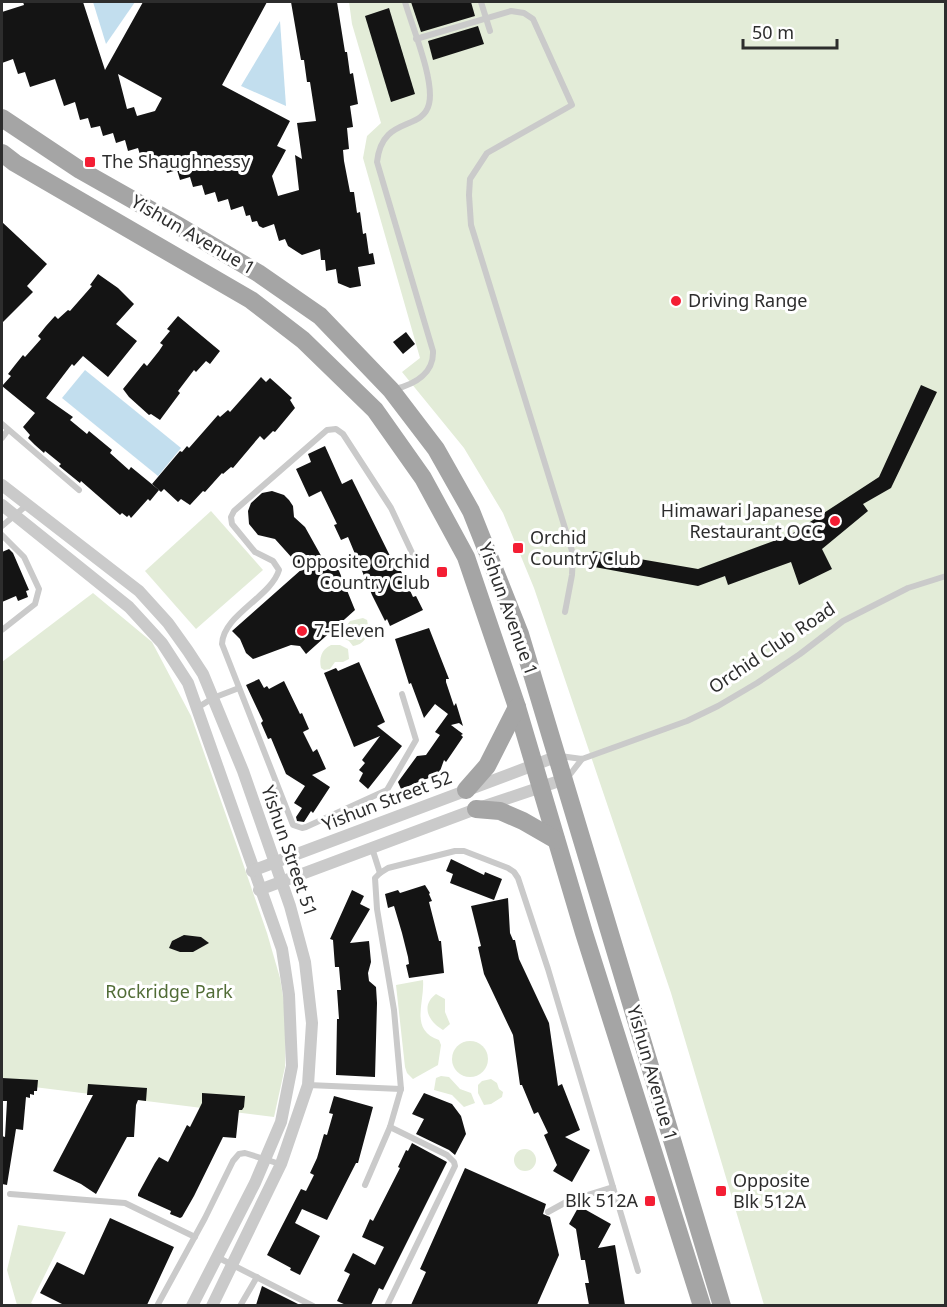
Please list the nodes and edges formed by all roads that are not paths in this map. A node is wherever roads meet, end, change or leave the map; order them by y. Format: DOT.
graph roads {
  1 [pos="405,2"];
  2 [pos="481,2"];
  3 [pos="486,18"];
  4 [pos="490,31"];
  5 [pos="416,39"];
  6 [pos="2,118"];
  7 [pos="2,153"];
  8 [pos="391,390"];
  9 [pos="2,424"];
  10 [pos="9,430"];
  11 [pos="2,438"];
  12 [pos="2,485"];
  13 [pos="79,490"];
  14 [pos="27,505"];
  15 [pos="2,506"];
  16 [pos="15,516"];
  17 [pos="2,526"];
  18 [pos="2,535"];
  19 [pos="414,557"];
  20 [pos="945,576"];
  21 [pos="565,612"];
  22 [pos="2,630"];
  23 [pos="238,688"];
  24 [pos="402,694"];
  25 [pos="213,698"];
  26 [pos="518,707"];
  27 [pos="197,708"];
  28 [pos="558,756"];
  29 [pos="582,759"];
  30 [pos="535,764"];
  31 [pos="243,771"];
  32 [pos="566,779"];
  33 [pos="222,782"];
  34 [pos="541,788"];
  35 [pos="466,790"];
  36 [pos="477,809"];
  37 [pos="556,840"];
  38 [pos="372,848"];
  39 [pos="275,864"];
  40 [pos="252,871"];
  41 [pos="380,873"];
  42 [pos="281,881"];
  43 [pos="260,891"];
  44 [pos="308,1085"];
  45 [pos="400,1089"];
  46 [pos="390,1127"];
  47 [pos="266,1160"];
  48 [pos="281,1164"];
  49 [pos="365,1185"];
  50 [pos="613,1187"];
  51 [pos="10,1194"];
  52 [pos="549,1212"];
  53 [pos="195,1237"];
  54 [pos="217,1257"];
  55 [pos="232,1265"];
  56 [pos="638,1270"];
  57 [pos="257,1277"];
  58 [pos="157,1305"];
  59 [pos="192,1305"];
  60 [pos="212,1305"];
  61 [pos="240,1305"];
  62 [pos="313,1305"];
  63 [pos="387,1305"];
  64 [pos="702,1305"];
  65 [pos="722,1305"];
  1 -- 5 [label="lane"];
  2 -- 3 [label="lane"];
  3 -- 4 [label="lane"];
  3 -- 5 [label="lane"];
  3 -- 21 [label="lane"];
  5 -- 8 [label="lane"];
  6 -- 8 [label="main road, Yishun Avenue 1"];
  7 -- 26 [label="main road, Yishun Avenue 1"];
  8 -- 28 [label="main road, Yishun Avenue 1"];
  9 -- 10 [label="lane"];
  10 -- 11 [label="lane"];
  10 -- 13 [label="lane"];
  12 -- 14 [label="street, Yishun Street 51"];
  14 -- 16 [label="lane"];
  14 -- 25 [label="street, Yishun Street 51"];
  15 -- 16 [label="street"];
  16 -- 17 [label="lane"];
  16 -- 27 [label="street"];
  18 -- 22 [label="lane"];
  19 -- 23 [label="lane"];
  20 -- 29 [label="lane, Orchid Club Road"];
  23 -- 24 [label="lane"];
  23 -- 25 [label="lane"];
  25 -- 27 [label="lane"];
  25 -- 31 [label="street, Yishun Street 51"];
  26 -- 30 [label="main road, Yishun Avenue 1"];
  26 -- 35 [label="main road"];
  27 -- 33 [label="street"];
  28 -- 29 [label="lane, Orchid Club Road"];
  28 -- 30 [label="street, Orchid Club Road"];
  28 -- 32 [label="main road, Yishun Avenue 1"];
  29 -- 32 [label="lane"];
  30 -- 34 [label="main road, Yishun Avenue 1"];
  30 -- 35 [label="street, Yishun Street 52"];
  31 -- 33 [label="street"];
  31 -- 39 [label="street, Yishun Street 51"];
  32 -- 34 [label="street"];
  32 -- 65 [label="main road, Yishun Avenue 1"];
  33 -- 40 [label="street"];
  34 -- 36 [label="street"];
  34 -- 37 [label="main road, Yishun Avenue 1"];
  35 -- 39 [label="street, Yishun Street 52"];
  36 -- 37 [label="main road"];
  36 -- 38 [label="street"];
  37 -- 64 [label="main road, Yishun Avenue 1"];
  38 -- 41 [label="lane"];
  38 -- 42 [label="street"];
  39 -- 40 [label="street, Yishun Street 52"];
  39 -- 42 [label="street, Yishun Street 51"];
  40 -- 43 [label="street"];
  41 -- 45 [label="lane"];
  41 -- 50 [label="lane"];
  42 -- 43 [label="street"];
  42 -- 44 [label="street, Yishun Street 51"];
  43 -- 47 [label="street"];
  44 -- 45 [label="lane"];
  44 -- 48 [label="street, Yishun Street 51"];
  45 -- 46 [label="lane"];
  46 -- 49 [label="lane"];
  46 -- 63 [label="lane"];
  47 -- 48 [label="lane"];
  47 -- 53 [label="lane"];
  47 -- 54 [label="street"];
  48 -- 55 [label="street, Yishun Street 51"];
  50 -- 52 [label="lane"];
  50 -- 56 [label="lane"];
  51 -- 53 [label="lane"];
  53 -- 58 [label="lane"];
  54 -- 55 [label="lane"];
  54 -- 59 [label="street"];
  55 -- 57 [label="lane"];
  55 -- 60 [label="street, Yishun Street 51"];
  57 -- 61 [label="lane"];
  57 -- 62 [label="lane"];
}
